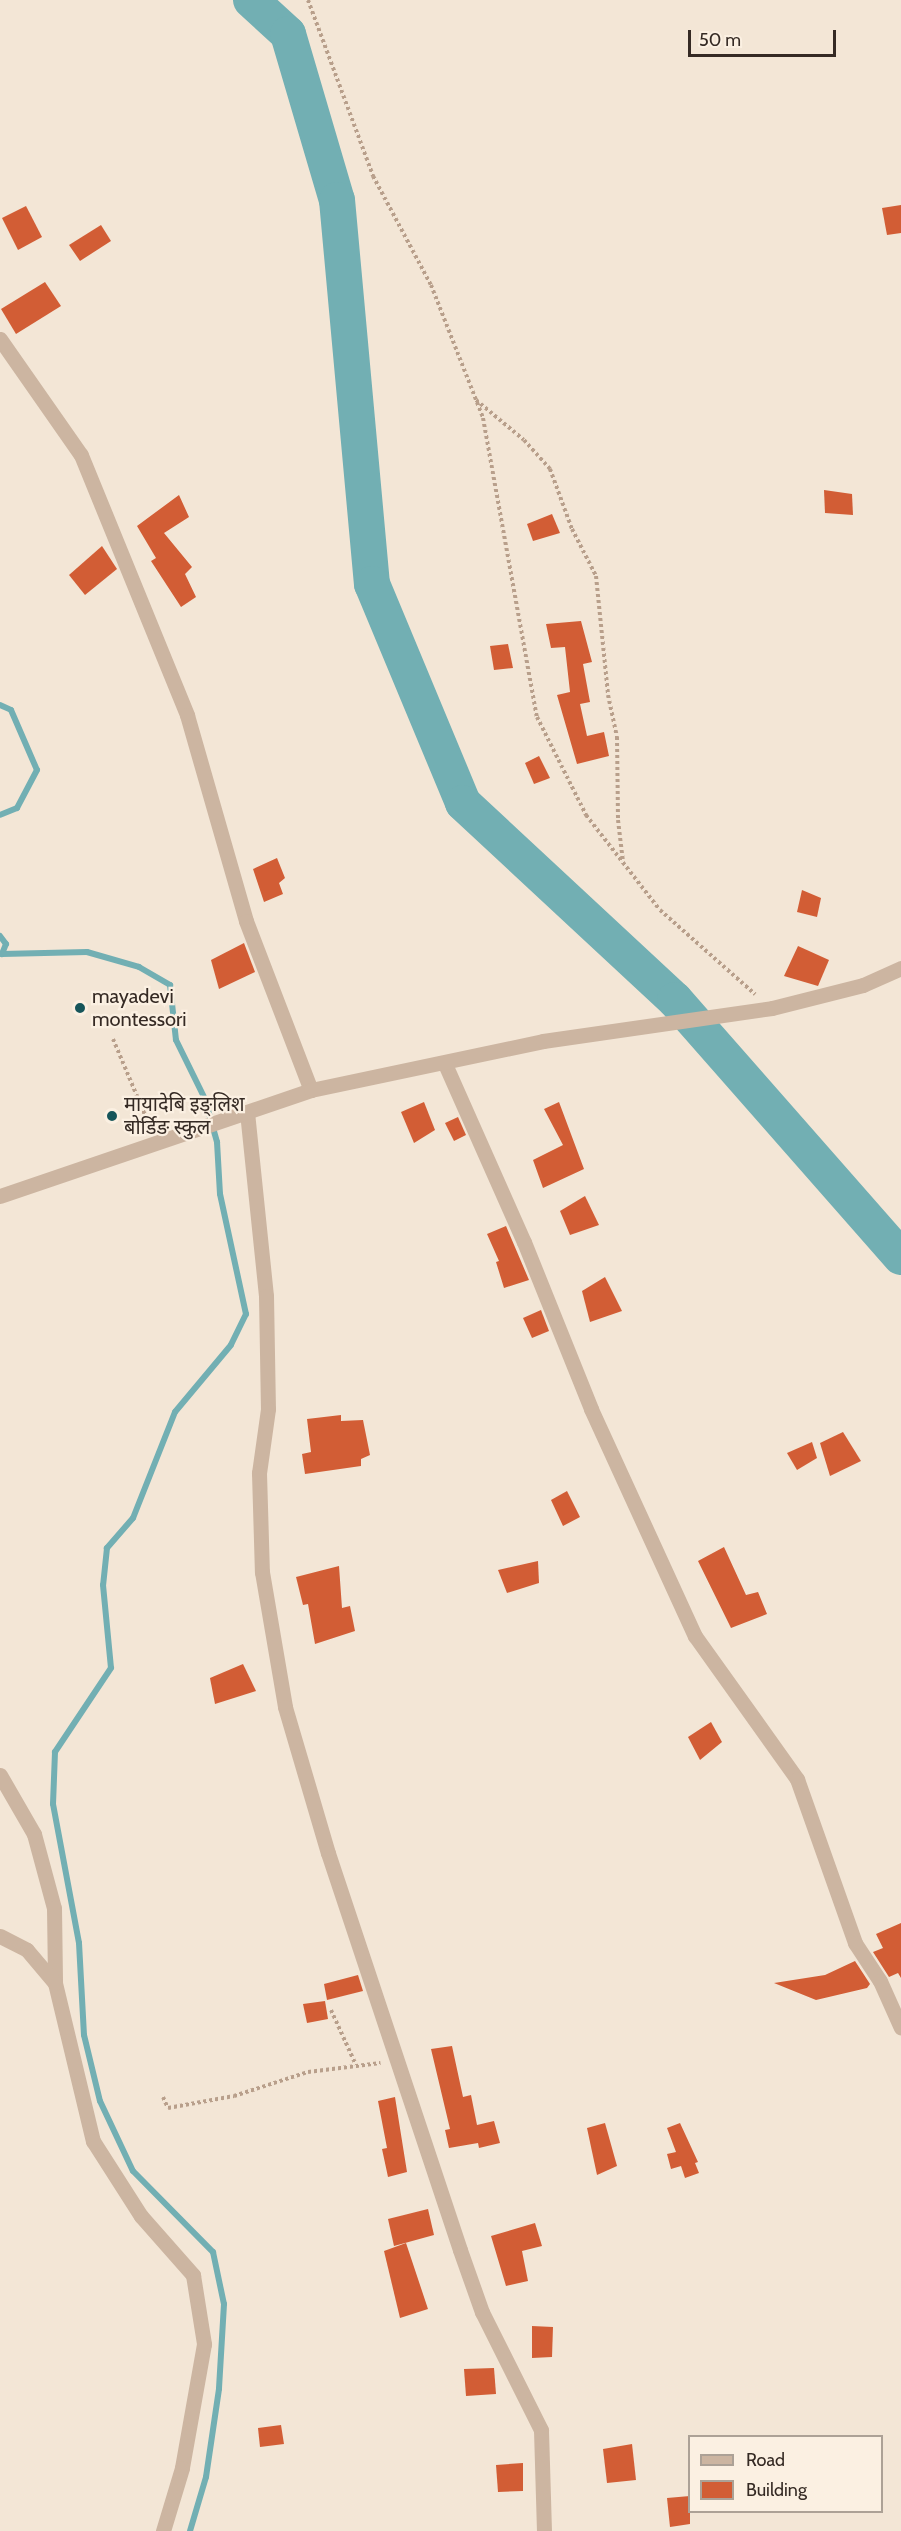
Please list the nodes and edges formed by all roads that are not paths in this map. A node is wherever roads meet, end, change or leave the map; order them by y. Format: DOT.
graph roads {
  1 [pos="0,339"];
  2 [pos="901,968"];
  3 [pos="445,1064"];
  4 [pos="311,1090"];
  5 [pos="247,1112"];
  6 [pos="0,1196"];
  7 [pos="0,1775"];
  8 [pos="0,1936"];
  9 [pos="55,1983"];
  10 [pos="901,2028"];
  11 [pos="163,2531"];
  12 [pos="544,2531"];
  1 -- 4 [label="street"];
  2 -- 3 [label="street"];
  3 -- 4 [label="street"];
  3 -- 10 [label="street"];
  4 -- 5 [label="street"];
  5 -- 6 [label="street"];
  5 -- 12 [label="street"];
  7 -- 9 [label="street"];
  8 -- 9 [label="street"];
  9 -- 11 [label="street"];
}
